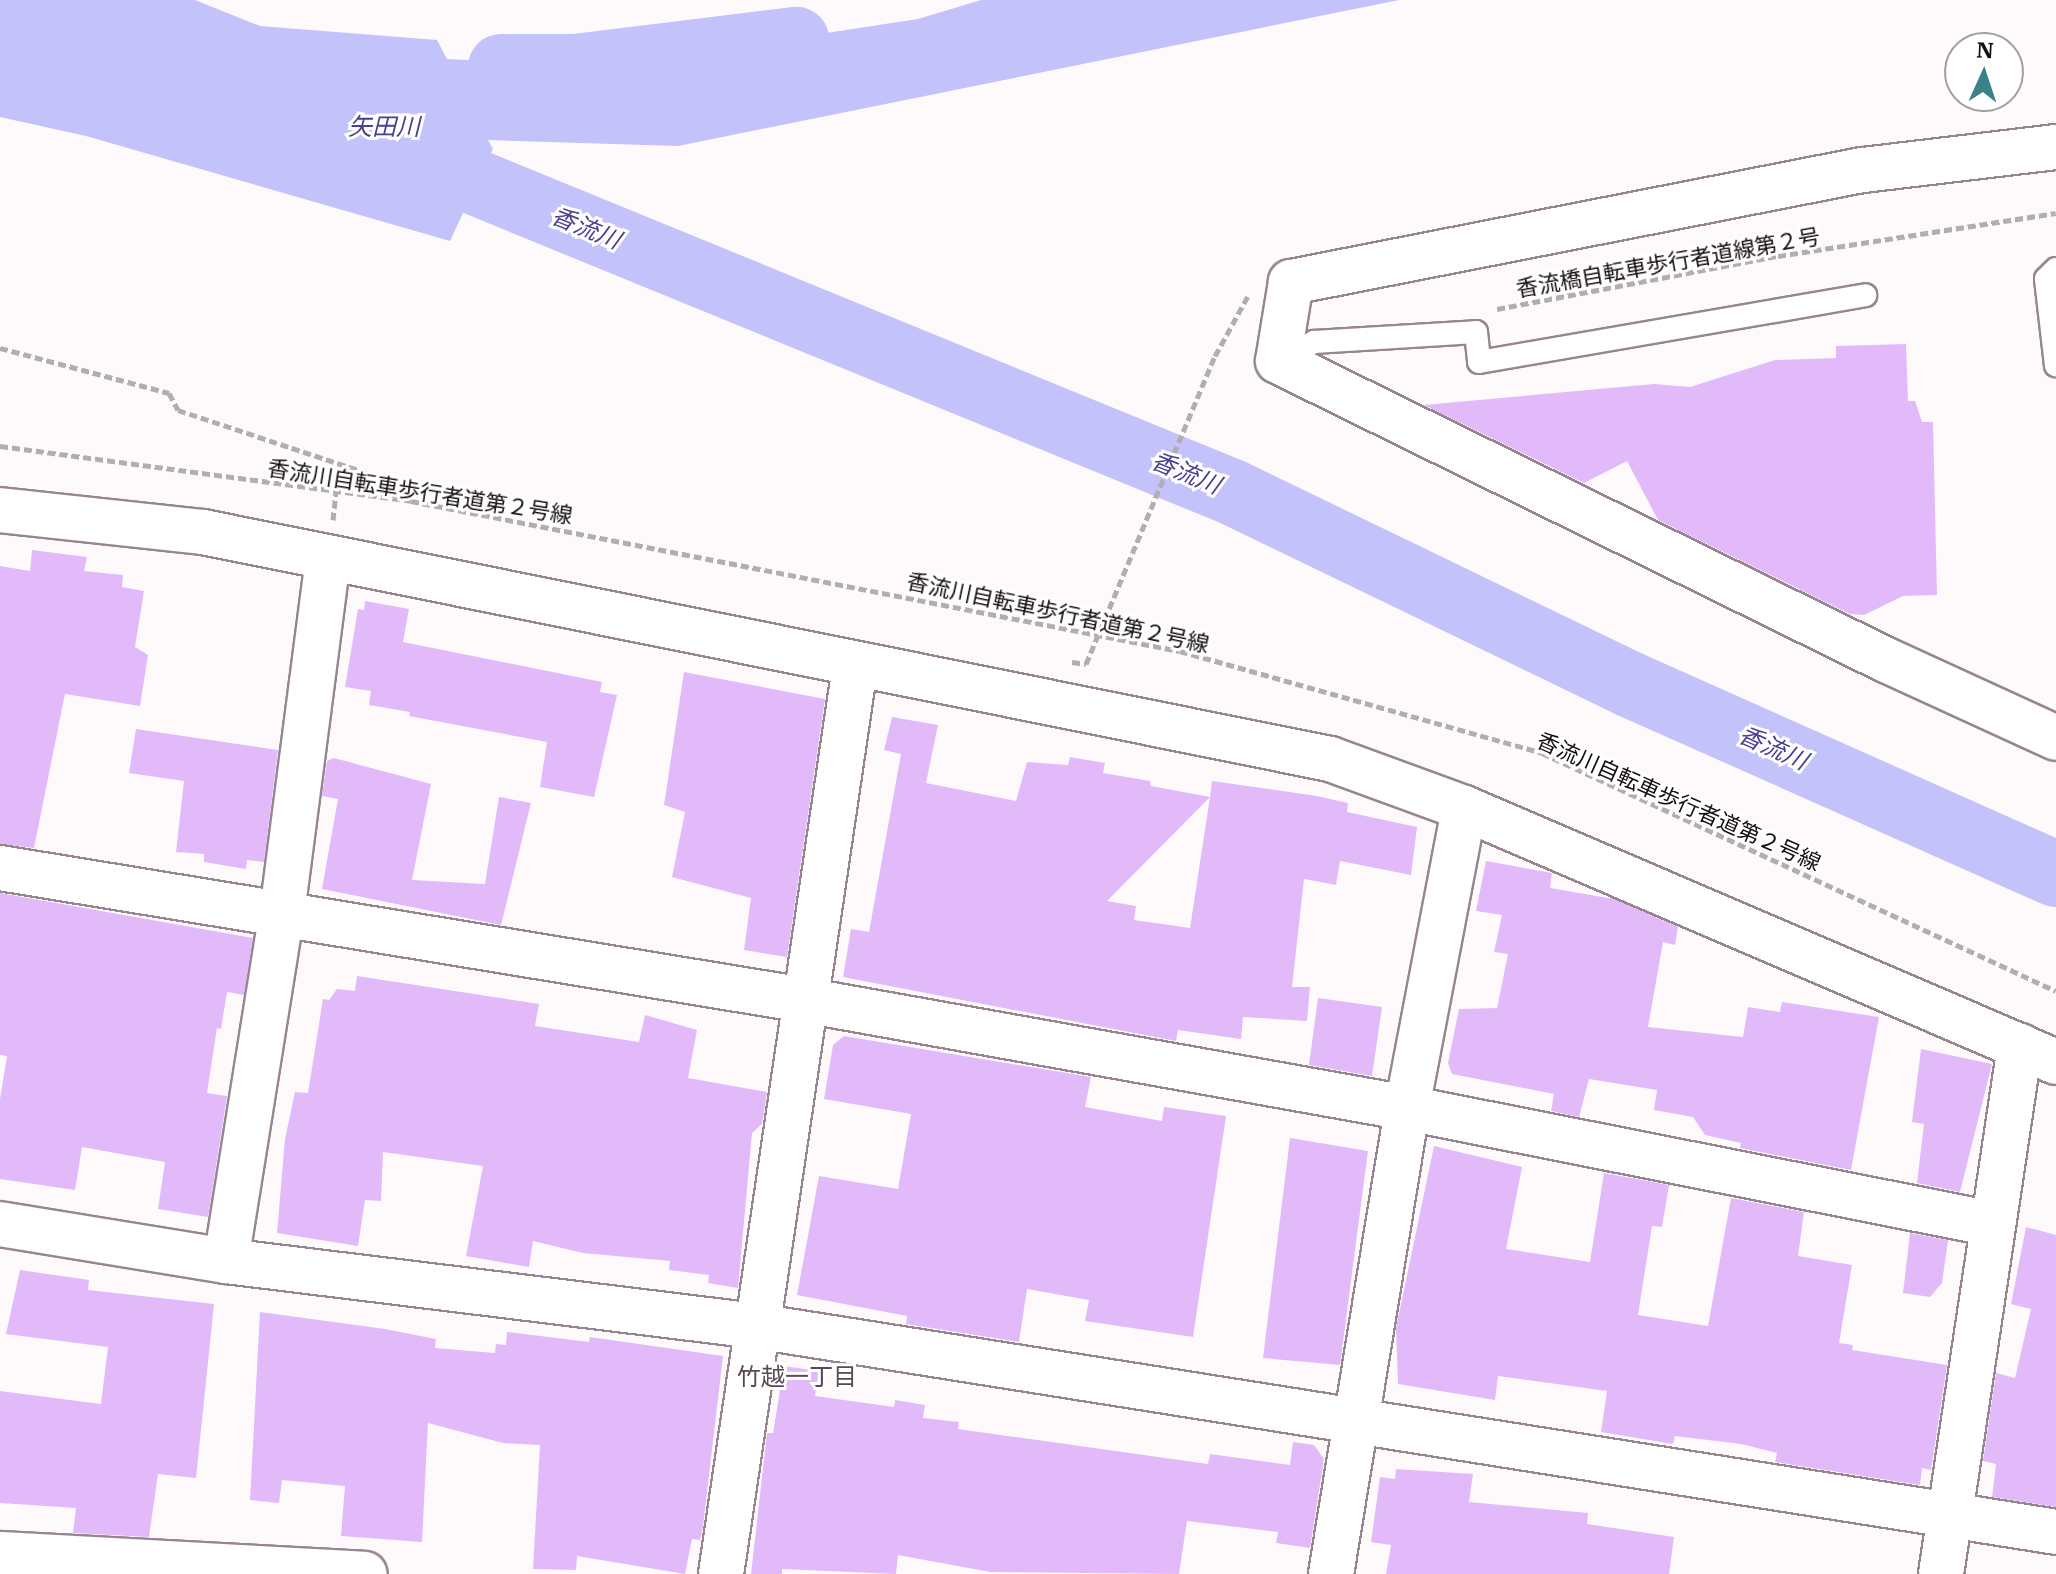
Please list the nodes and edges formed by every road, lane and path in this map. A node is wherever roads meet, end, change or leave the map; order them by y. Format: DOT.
graph roads {
  1 [pos="2056,147"];
  2 [pos="2056,213"];
  3 [pos="2056,269"];
  4 [pos="1865,295"];
  5 [pos="1479,313"];
  6 [pos="0,348"];
  7 [pos="1215,356"];
  8 [pos="1278,361"];
  9 [pos="2056,365"];
  10 [pos="0,446"];
  11 [pos="396,499"];
  12 [pos="0,510"];
  13 [pos="328,561"];
  14 [pos="1096,633"];
  15 [pos="855,667"];
  16 [pos="2056,738"];
  17 [pos="1464,808"];
  18 [pos="0,868"];
  19 [pos="282,913"];
  20 [pos="2056,991"];
  21 [pos="804,1000"];
  22 [pos="2038,1054"];
  23 [pos="1407,1108"];
  24 [pos="0,1224"];
  25 [pos="1993,1224"];
  26 [pos="226,1261"];
  27 [pos="756,1326"];
  28 [pos="1355,1417"];
  29 [pos="1948,1513"];
  30 [pos="2056,1532"];
  31 [pos="0,1554"];
  32 [pos="364,1574"];
  33 [pos="721,1574"];
  34 [pos="1331,1574"];
  35 [pos="1941,1574"];
  1 -- 8 [label="street"];
  2 -- 5 [label="path, 香流橋自転車歩行者道線第２号"];
  3 -- 9 [label="lane"];
  4 -- 8 [label="lane"];
  6 -- 11 [label="path"];
  7 -- 14 [label="path"];
  8 -- 16 [label="street"];
  10 -- 11 [label="path, 香流川自転車歩行者道第２号線"];
  11 -- 14 [label="path, 香流川自転車歩行者道第２号線"];
  12 -- 13 [label="street"];
  13 -- 15 [label="street"];
  13 -- 19 [label="street"];
  14 -- 20 [label="path, 香流川自転車歩行者道第２号線"];
  15 -- 17 [label="street"];
  15 -- 21 [label="street"];
  17 -- 22 [label="street"];
  17 -- 23 [label="street"];
  18 -- 19 [label="street"];
  19 -- 21 [label="street"];
  19 -- 26 [label="street"];
  21 -- 23 [label="street"];
  21 -- 27 [label="street"];
  22 -- 25 [label="street"];
  23 -- 25 [label="street"];
  23 -- 28 [label="street"];
  24 -- 26 [label="street"];
  25 -- 29 [label="street"];
  26 -- 27 [label="street"];
  27 -- 28 [label="street"];
  27 -- 33 [label="street"];
  28 -- 29 [label="street"];
  28 -- 34 [label="street"];
  29 -- 30 [label="street"];
  29 -- 35 [label="street"];
  31 -- 32 [label="street"];
}
